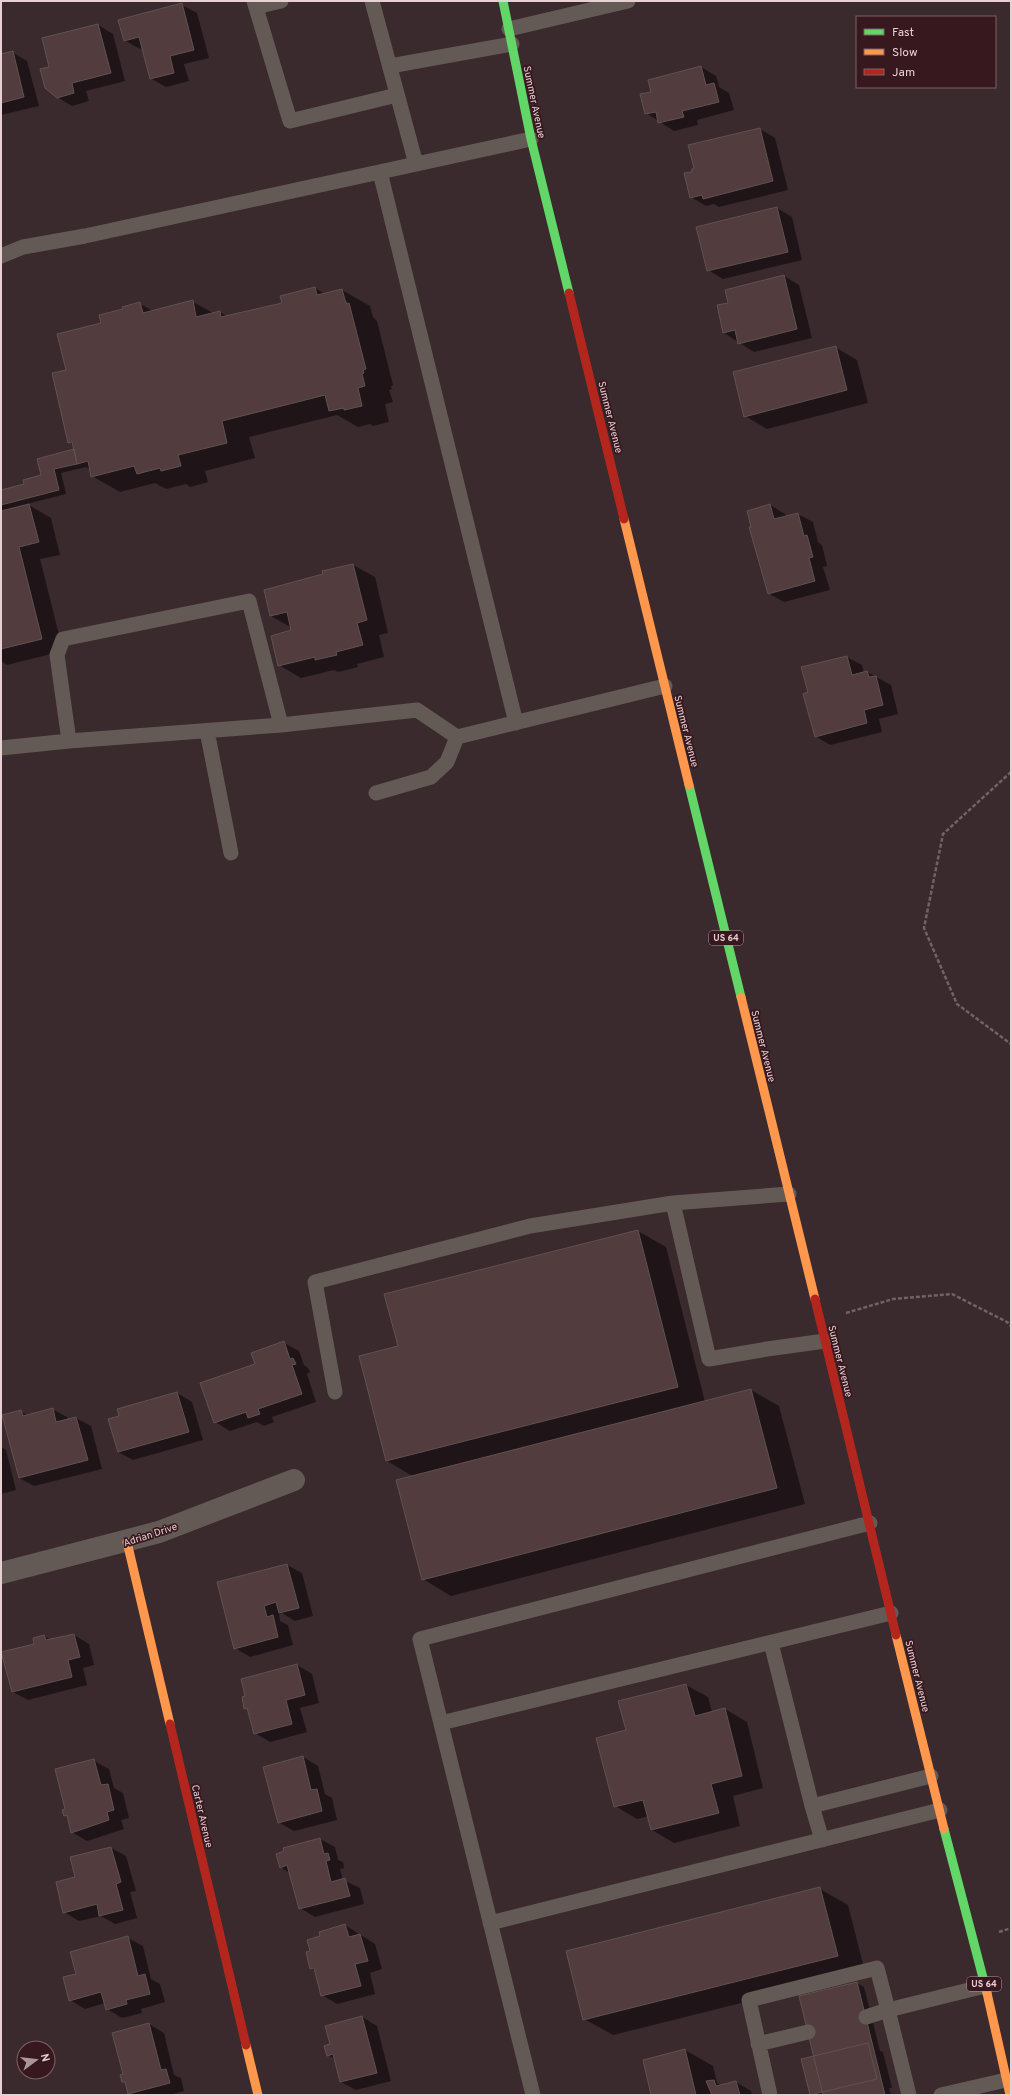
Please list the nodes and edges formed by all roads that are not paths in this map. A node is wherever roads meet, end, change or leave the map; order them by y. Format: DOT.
graph roads {
  1 [pos="281,1"];
  2 [pos="372,1"];
  3 [pos="503,1"];
  4 [pos="628,1"];
  5 [pos="255,4"];
  6 [pos="509,29"];
  7 [pos="512,44"];
  8 [pos="390,66"];
  9 [pos="397,95"];
  10 [pos="531,139"];
  11 [pos="416,164"];
  12 [pos="380,172"];
  13 [pos="1,256"];
  14 [pos="665,686"];
  15 [pos="516,723"];
  16 [pos="281,725"];
  17 [pos="207,731"];
  18 [pos="457,737"];
  19 [pos="69,741"];
  20 [pos="1,748"];
  21 [pos="376,793"];
  22 [pos="232,853"];
  23 [pos="789,1194"];
  24 [pos="673,1204"];
  25 [pos="825,1341"];
  26 [pos="335,1392"];
  27 [pos="294,1480"];
  28 [pos="870,1523"];
  29 [pos="127,1542"];
  30 [pos="1,1573"];
  31 [pos="891,1613"];
  32 [pos="771,1643"];
  33 [pos="441,1722"];
  34 [pos="931,1776"];
  35 [pos="812,1806"];
  36 [pos="940,1810"];
  37 [pos="822,1840"];
  38 [pos="490,1923"];
  39 [pos="984,1986"];
  40 [pos="888,2010"];
  41 [pos="866,2017"];
  42 [pos="808,2032"];
  43 [pos="758,2044"];
  44 [pos="1006,2080"];
  45 [pos="258,2095"];
  46 [pos="533,2095"];
  47 [pos="770,2095"];
  48 [pos="909,2095"];
  49 [pos="941,2095"];
  50 [pos="1010,2095"];
  1 -- 5 [label="lane"];
  2 -- 8 [label="lane"];
  3 -- 6 [label="main road, Summer Avenue / US 64"];
  4 -- 6 [label="lane"];
  5 -- 9 [label="lane"];
  6 -- 7 [label="main road, Summer Avenue / US 64"];
  7 -- 8 [label="lane"];
  7 -- 10 [label="main road, Summer Avenue / US 64"];
  8 -- 9 [label="lane"];
  9 -- 11 [label="lane"];
  10 -- 11 [label="lane"];
  10 -- 14 [label="main road, Summer Avenue / US 64"];
  11 -- 12 [label="lane"];
  12 -- 13 [label="lane"];
  12 -- 15 [label="lane"];
  14 -- 15 [label="lane"];
  14 -- 23 [label="main road, Summer Avenue / US 64"];
  15 -- 18 [label="lane"];
  16 -- 17 [label="lane"];
  16 -- 18 [label="lane"];
  16 -- 19 [label="lane"];
  17 -- 19 [label="lane"];
  17 -- 22 [label="lane"];
  18 -- 21 [label="lane"];
  19 -- 20 [label="lane"];
  23 -- 24 [label="lane"];
  23 -- 25 [label="main road, Summer Avenue / US 64"];
  24 -- 25 [label="lane"];
  24 -- 26 [label="lane"];
  25 -- 28 [label="main road, Summer Avenue / US 64"];
  27 -- 29 [label="street, Adrian Drive"];
  28 -- 31 [label="main road, Summer Avenue / US 64"];
  28 -- 33 [label="lane"];
  29 -- 30 [label="street, Adrian Drive"];
  29 -- 45 [label="main road, Carter Avenue"];
  31 -- 32 [label="lane"];
  31 -- 34 [label="main road, Summer Avenue / US 64"];
  32 -- 33 [label="lane"];
  32 -- 35 [label="lane"];
  33 -- 38 [label="lane"];
  34 -- 35 [label="lane"];
  34 -- 36 [label="main road, Summer Avenue / US 64"];
  35 -- 37 [label="lane"];
  36 -- 37 [label="lane"];
  36 -- 39 [label="main road, Summer Avenue / US 64"];
  37 -- 38 [label="lane"];
  38 -- 46 [label="lane"];
  39 -- 40 [label="lane"];
  39 -- 44 [label="main road, Summer Avenue / US 64"];
  40 -- 41 [label="lane"];
  40 -- 43 [label="lane"];
  40 -- 48 [label="lane"];
  42 -- 43 [label="lane"];
  43 -- 47 [label="lane"];
  44 -- 49 [label="lane"];
  44 -- 50 [label="main road, Summer Avenue / US 64"];
}
